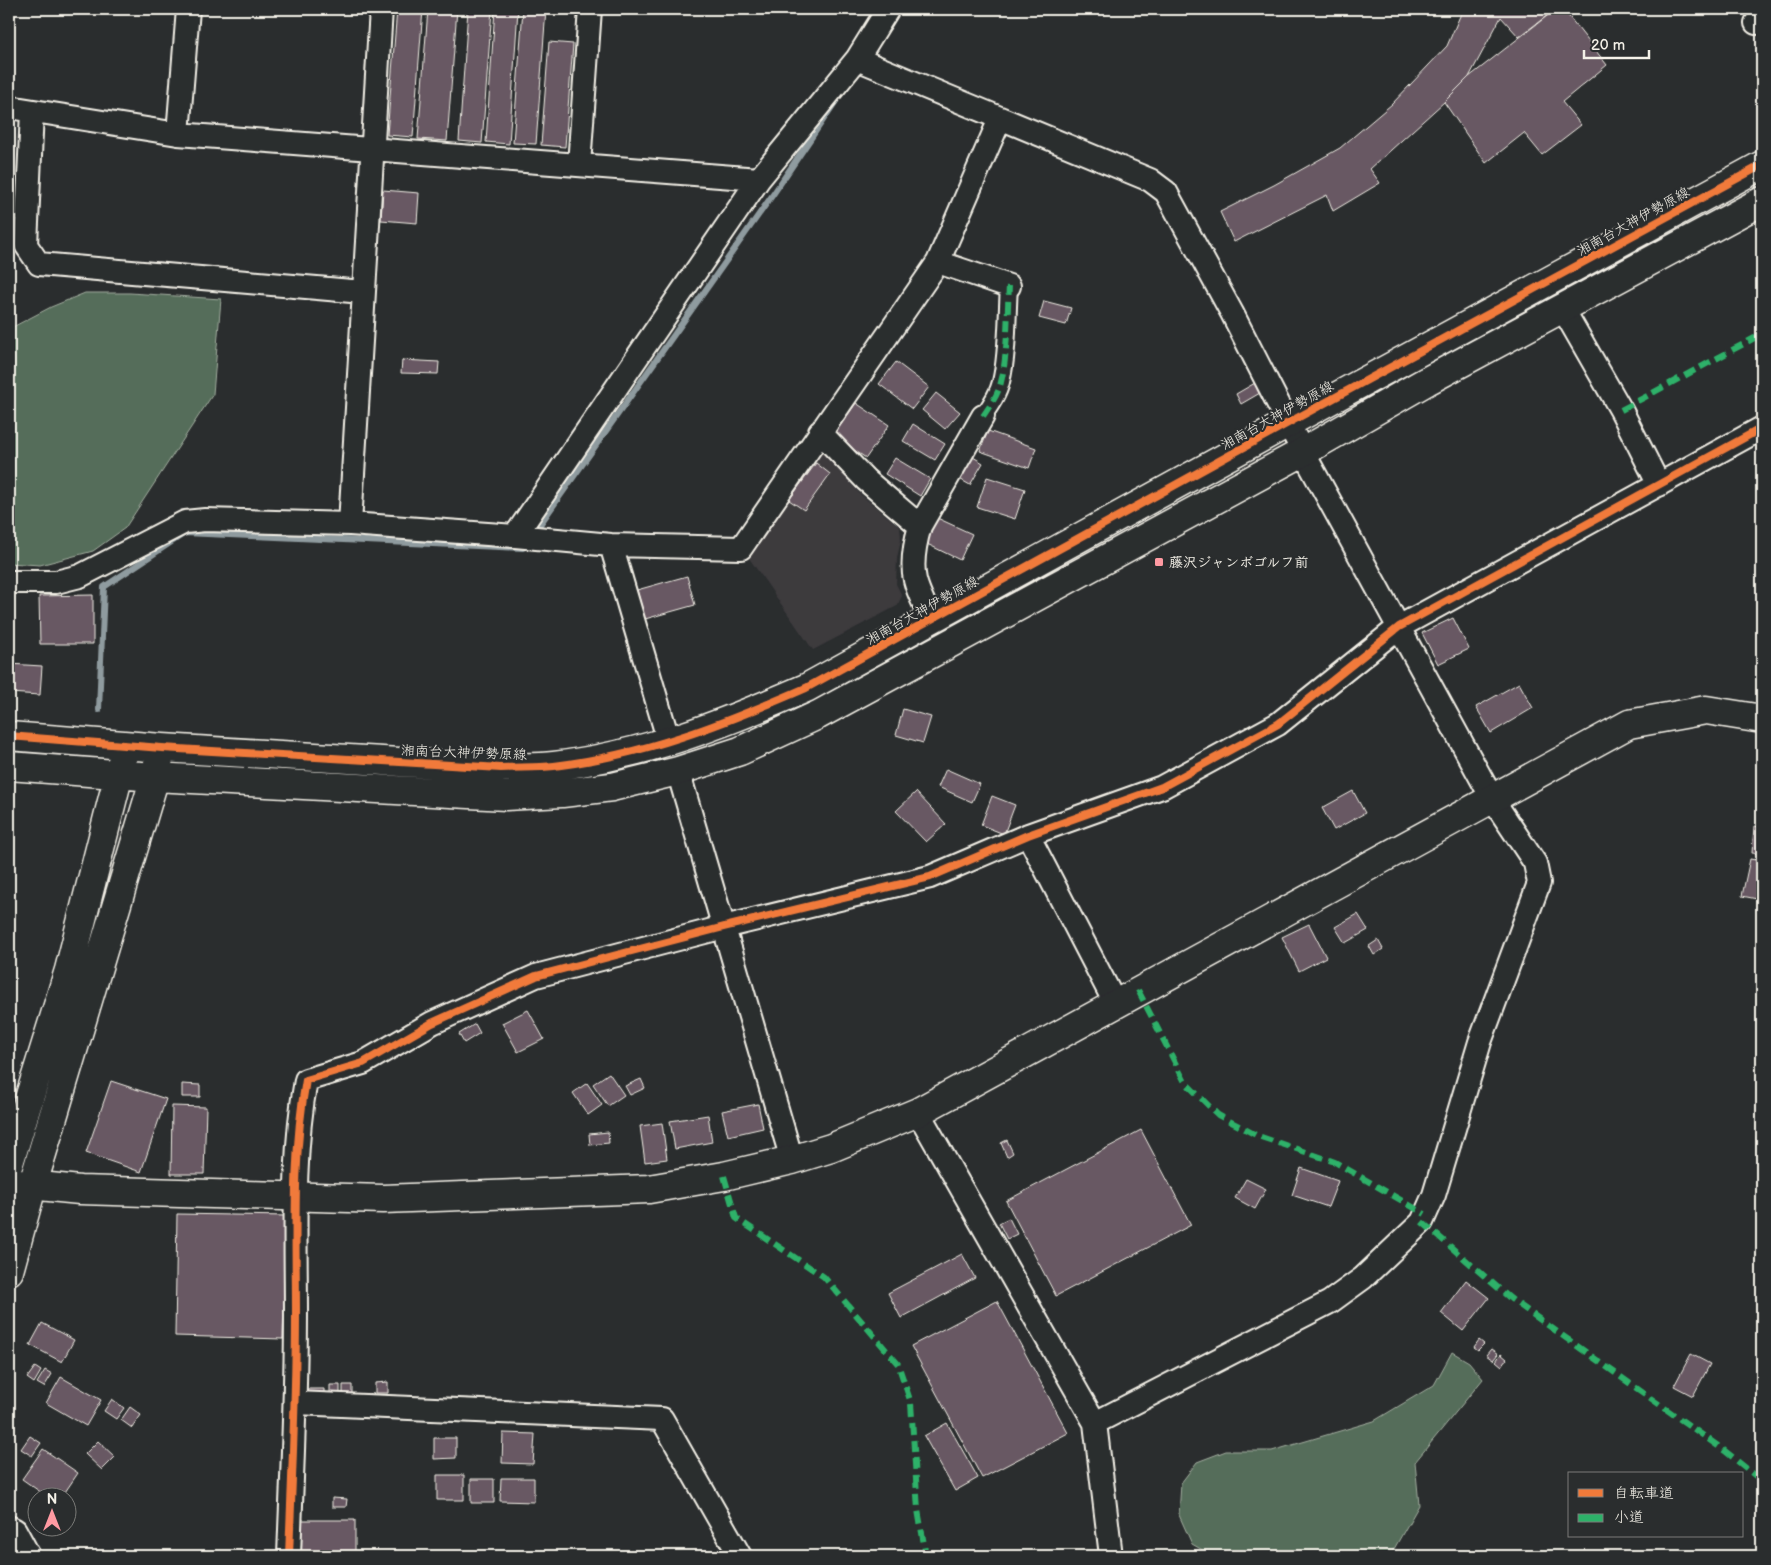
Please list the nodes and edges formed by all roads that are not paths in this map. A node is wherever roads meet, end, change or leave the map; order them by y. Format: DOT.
graph roads {
  1 [pos="188,9"];
  2 [pos="381,9"];
  3 [pos="590,9"];
  4 [pos="888,9"];
  5 [pos="856,58"];
  6 [pos="9,107"];
  7 [pos="32,111"];
  8 [pos="1000,119"];
  9 [pos="178,134"];
  10 [pos="373,149"];
  11 [pos="580,165"];
  12 [pos="1762,165"];
  13 [pos="759,179"];
  14 [pos="1762,201"];
  15 [pos="938,262"];
  16 [pos="1009,286"];
  17 [pos="363,292"];
  18 [pos="1563,309"];
  19 [pos="983,416"];
  20 [pos="1288,423"];
  21 [pos="1762,428"];
  22 [pos="820,432"];
  23 [pos="1303,452"];
  24 [pos="1659,485"];
  25 [pos="350,524"];
  26 [pos="920,526"];
  27 [pos="515,536"];
  28 [pos="611,545"];
  29 [pos="9,582"];
  30 [pos="931,620"];
  31 [pos="1400,627"];
  32 [pos="1762,719"];
  33 [pos="9,736"];
  34 [pos="669,742"];
  35 [pos="126,745"];
  36 [pos="162,748"];
  37 [pos="9,766"];
  38 [pos="678,771"];
  39 [pos="119,774"];
  40 [pos="155,777"];
  41 [pos="1493,800"];
  42 [pos="1028,835"];
  43 [pos="724,927"];
  44 [pos="1115,1004"];
  45 [pos="918,1112"];
  46 [pos="792,1160"];
  47 [pos="9,1163"];
  48 [pos="21,1185"];
  49 [pos="296,1197"];
  50 [pos="9,1271"];
  51 [pos="296,1403"];
  52 [pos="1095,1423"];
  53 [pos="11,1535"];
  54 [pos="29,1556"];
  55 [pos="289,1556"];
  56 [pos="740,1556"];
  57 [pos="1111,1556"];
  1 -- 9 [label="street"];
  2 -- 10 [label="street"];
  3 -- 11 [label="street"];
  4 -- 5 [label="street"];
  5 -- 8 [label="street"];
  5 -- 13 [label="street"];
  6 -- 7 [label="street"];
  7 -- 9 [label="street"];
  7 -- 17 [label="street"];
  8 -- 15 [label="street"];
  8 -- 20 [label="street"];
  9 -- 10 [label="street"];
  10 -- 11 [label="street"];
  10 -- 17 [label="street"];
  11 -- 13 [label="street"];
  12 -- 20 [label="street, 湘南台大神伊勢原線"];
  13 -- 27 [label="street"];
  14 -- 18 [label="street"];
  15 -- 16 [label="street"];
  15 -- 22 [label="street"];
  16 -- 19 [label="street"];
  17 -- 25 [label="street"];
  18 -- 23 [label="street"];
  18 -- 24 [label="street"];
  19 -- 26 [label="street"];
  20 -- 23 [label="street"];
  20 -- 30 [label="street, 湘南台大神伊勢原線"];
  21 -- 24 [label="street"];
  22 -- 26 [label="street"];
  22 -- 28 [label="street"];
  23 -- 31 [label="street"];
  23 -- 38 [label="street"];
  24 -- 31 [label="street"];
  25 -- 27 [label="street"];
  25 -- 29 [label="street"];
  26 -- 30 [label="street"];
  27 -- 28 [label="street"];
  28 -- 34 [label="street"];
  30 -- 34 [label="street, 湘南台大神伊勢原線"];
  31 -- 41 [label="street"];
  31 -- 42 [label="street"];
  32 -- 41 [label="street"];
  33 -- 35 [label="street, 湘南台大神伊勢原線"];
  34 -- 36 [label="street, 湘南台大神伊勢原線"];
  35 -- 36 [label="street, 湘南台大神伊勢原線"];
  35 -- 39 [label="street"];
  36 -- 40 [label="street"];
  37 -- 39 [label="street"];
  38 -- 40 [label="street"];
  38 -- 43 [label="street"];
  39 -- 40 [label="street"];
  39 -- 47 [label="street"];
  40 -- 48 [label="street"];
  41 -- 44 [label="street"];
  41 -- 52 [label="street"];
  42 -- 43 [label="street"];
  42 -- 44 [label="street"];
  43 -- 46 [label="street"];
  43 -- 49 [label="street"];
  44 -- 45 [label="street"];
  45 -- 46 [label="street"];
  45 -- 52 [label="street"];
  46 -- 49 [label="street"];
  48 -- 49 [label="street"];
  48 -- 50 [label="street"];
  49 -- 51 [label="street"];
  51 -- 55 [label="street"];
  51 -- 56 [label="street"];
  52 -- 57 [label="street"];
  53 -- 54 [label="street"];
}
